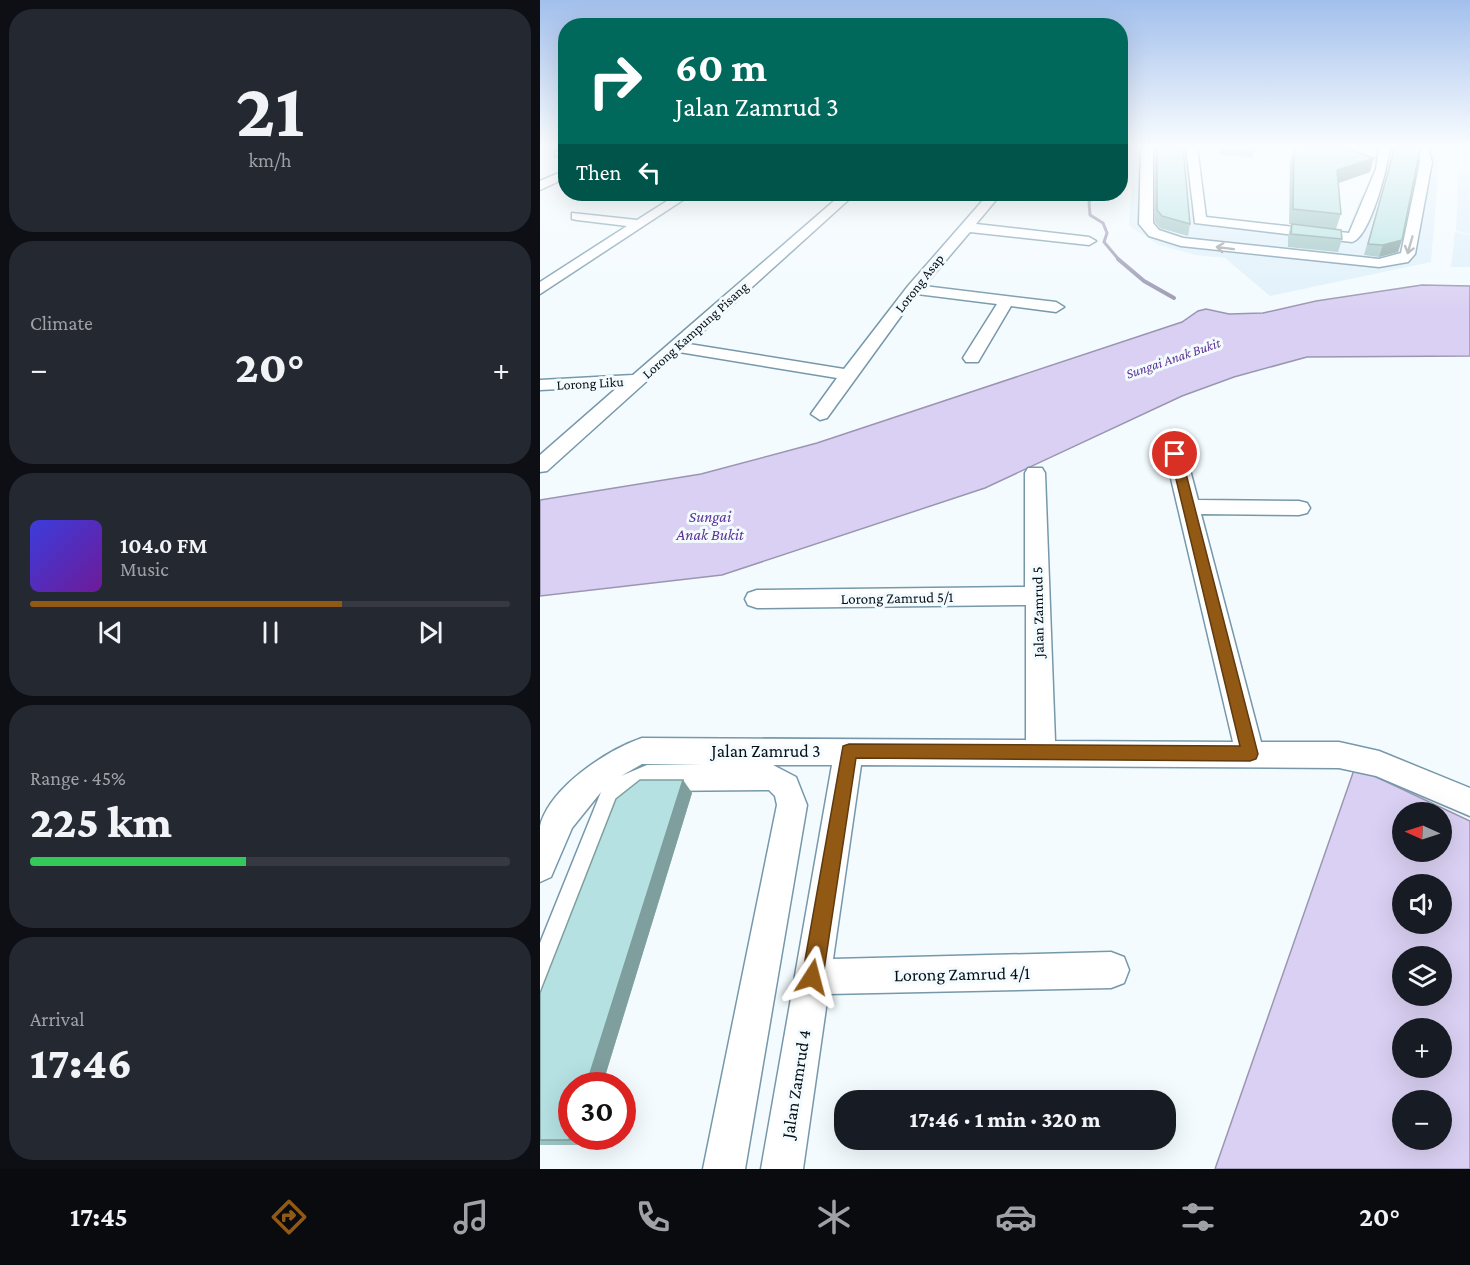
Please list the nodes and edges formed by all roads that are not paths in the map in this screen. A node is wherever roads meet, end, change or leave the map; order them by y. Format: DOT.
graph roads {
  1 [pos="674,202"];
  2 [pos="841,202"];
  3 [pos="989,202"];
  4 [pos="1146,202"];
  5 [pos="1198,202"];
  6 [pos="1369,202"];
  7 [pos="1418,202"];
  8 [pos="577,216"];
  9 [pos="639,224"];
  10 [pos="964,227"];
  11 [pos="1089,242"];
  12 [pos="540,289"];
  13 [pos="913,289"];
  14 [pos="1006,302"];
  15 [pos="1056,307"];
  16 [pos="677,347"];
  17 [pos="972,358"];
  18 [pos="849,375"];
  19 [pos="640,380"];
  20 [pos="541,386"];
  21 [pos="820,414"];
  22 [pos="1171,436"];
  23 [pos="540,466"];
  24 [pos="1035,473"];
  25 [pos="1189,507"];
  26 [pos="1299,508"];
  27 [pos="1037,596"];
  28 [pos="757,599"];
  29 [pos="849,751"];
  30 [pos="1041,752"];
  31 [pos="1250,754"];
  32 [pos="1470,802"];
  33 [pos="540,866"];
  34 [pos="1111,970"];
  35 [pos="812,977"];
  36 [pos="540,988"];
  37 [pos="724,1169"];
  38 [pos="782,1169"];
  1 -- 9 [label="street"];
  2 -- 16 [label="street, Lorong Kampung Pisang"];
  3 -- 10 [label="street, Lorong Asap"];
  7 -- 4 [label="street, one-way"];
  5 -- 6 [label="street"];
  8 -- 9 [label="street"];
  9 -- 12 [label="street"];
  10 -- 11 [label="street"];
  10 -- 13 [label="street, Lorong Asap"];
  13 -- 14 [label="street"];
  13 -- 18 [label="street, Lorong Asap"];
  14 -- 15 [label="street"];
  14 -- 17 [label="street"];
  16 -- 18 [label="street"];
  16 -- 19 [label="street, Lorong Kampung Pisang"];
  18 -- 21 [label="street, Lorong Asap"];
  19 -- 20 [label="street, Lorong Liku"];
  19 -- 23 [label="street, Lorong Kampung Pisang"];
  22 -- 25 [label="street"];
  24 -- 27 [label="street, Jalan Zamrud 5"];
  25 -- 26 [label="street"];
  25 -- 31 [label="street"];
  27 -- 28 [label="street, Lorong Zamrud 5/1"];
  27 -- 30 [label="street, Jalan Zamrud 5"];
  29 -- 30 [label="street, Jalan Zamrud 3"];
  29 -- 33 [label="street, Jalan Zamrud 3"];
  29 -- 35 [label="street, Jalan Zamrud 4"];
  30 -- 31 [label="street, Jalan Zamrud 3"];
  31 -- 32 [label="street, Jalan Zamrud 3"];
  34 -- 35 [label="street, Lorong Zamrud 4/1"];
  35 -- 38 [label="street, Jalan Zamrud 4"];
  36 -- 37 [label="street"];
}
